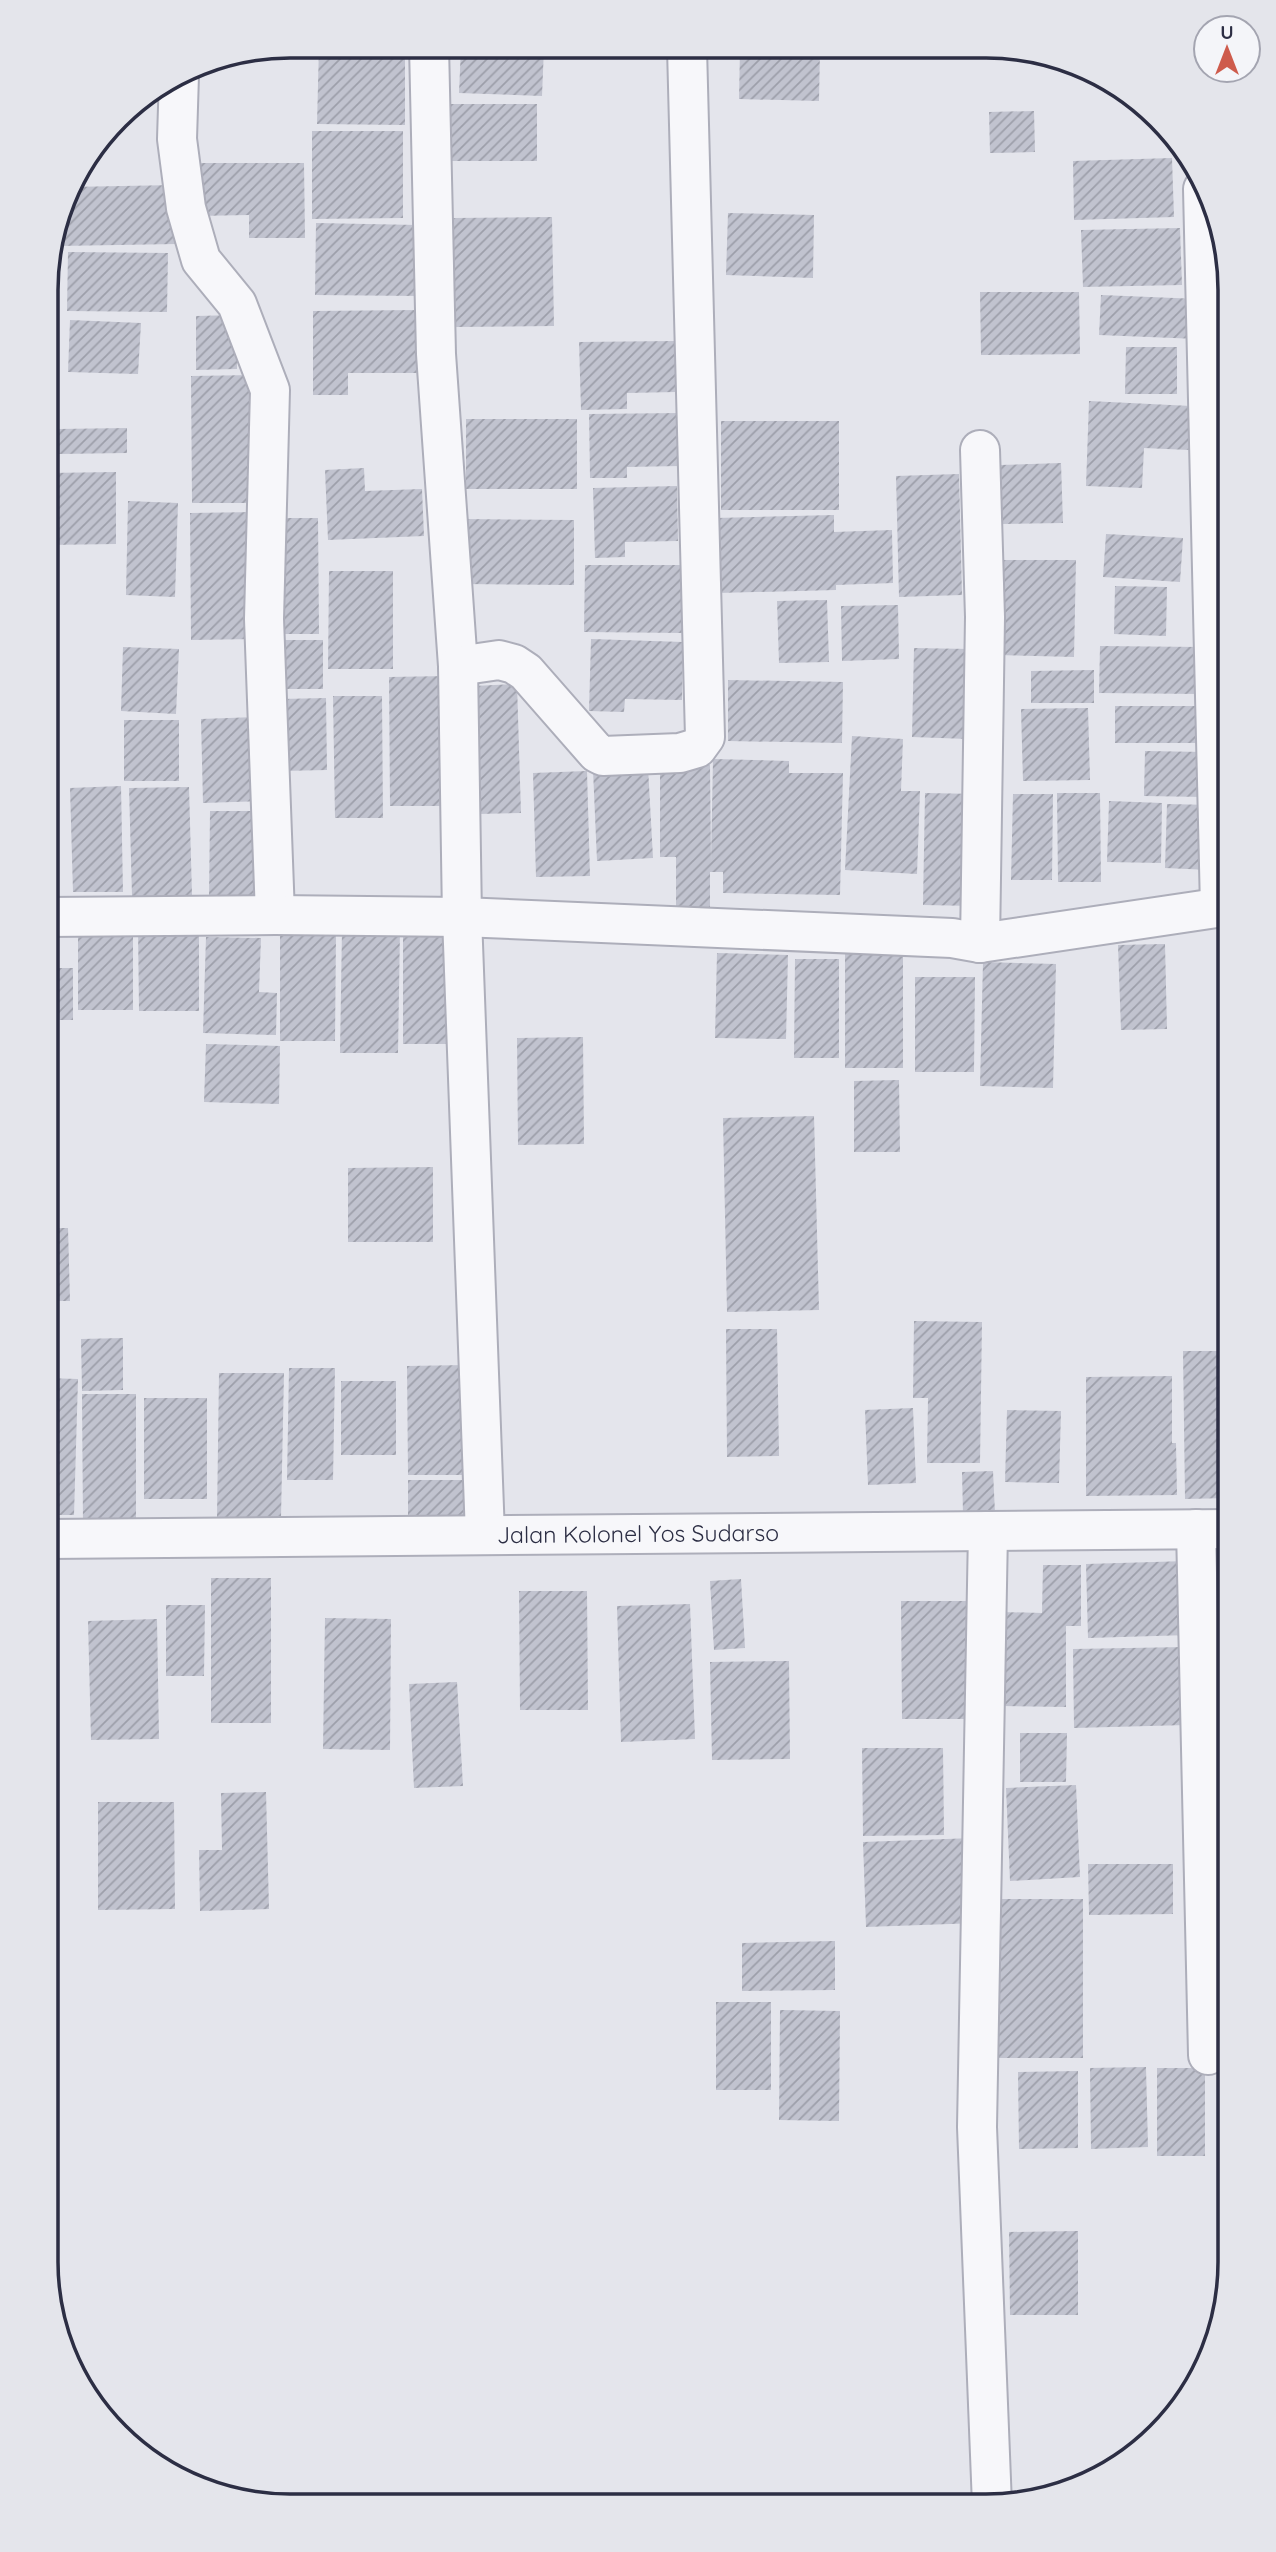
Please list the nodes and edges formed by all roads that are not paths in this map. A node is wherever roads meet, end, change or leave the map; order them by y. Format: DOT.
graph roads {
  1 [pos="429,58"];
  2 [pos="687,58"];
  3 [pos="179,87"];
  4 [pos="1204,209"];
  5 [pos="980,450"];
  6 [pos="458,666"];
  7 [pos="1218,679"];
  8 [pos="1218,908"];
  9 [pos="275,915"];
  10 [pos="58,917"];
  11 [pos="462,917"];
  12 [pos="980,943"];
  13 [pos="1213,1529"];
  14 [pos="988,1531"];
  15 [pos="485,1535"];
  16 [pos="58,1539"];
  17 [pos="1208,2055"];
  18 [pos="992,2494"];
  1 -- 6 [label="street"];
  2 -- 6 [label="street"];
  3 -- 9 [label="street"];
  4 -- 7 [label="street"];
  5 -- 12 [label="street"];
  6 -- 11 [label="street"];
  8 -- 12 [label="street"];
  9 -- 10 [label="street"];
  9 -- 11 [label="street"];
  11 -- 12 [label="street"];
  11 -- 15 [label="street"];
  13 -- 14 [label="street, Jalan Kolonel Yos Sudarso"];
  13 -- 17 [label="street"];
  14 -- 15 [label="street, Jalan Kolonel Yos Sudarso"];
  14 -- 18 [label="street"];
  15 -- 16 [label="street, Jalan Kolonel Yos Sudarso"];
}
